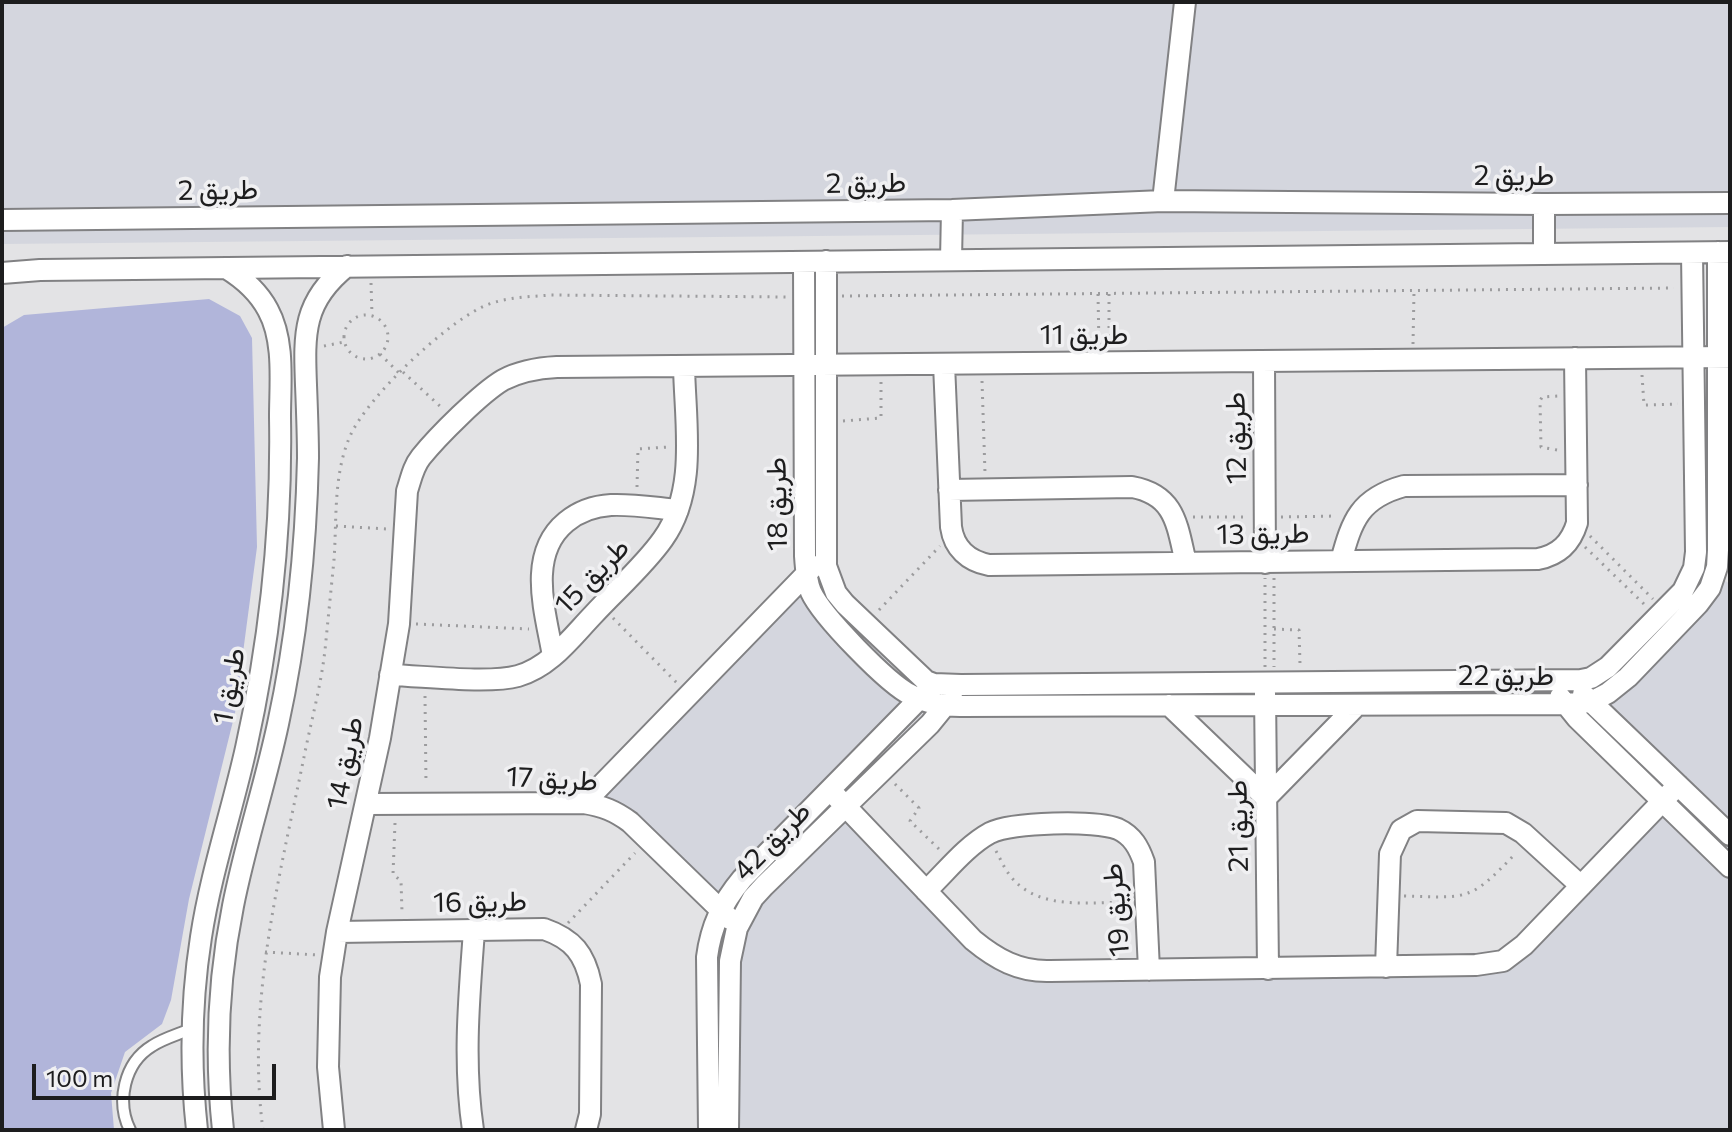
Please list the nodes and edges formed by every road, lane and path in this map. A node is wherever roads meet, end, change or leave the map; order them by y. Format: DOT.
graph roads {
  1 [pos="1185,2"];
  2 [pos="1163,201"];
  3 [pos="1730,203"];
  4 [pos="1544,204"];
  5 [pos="952,210"];
  6 [pos="2,220"];
  7 [pos="1724,252"];
  8 [pos="1692,253"];
  9 [pos="1544,254"];
  10 [pos="951,260"];
  11 [pos="826,261"];
  12 [pos="804,262"];
  13 [pos="347,266"];
  14 [pos="371,266"];
  15 [pos="226,268"];
  16 [pos="2,273"];
  17 [pos="1692,288"];
  18 [pos="1414,291"];
  19 [pos="1098,293"];
  20 [pos="1109,293"];
  21 [pos="826,296"];
  22 [pos="372,315"];
  23 [pos="1413,335"];
  24 [pos="380,354"];
  25 [pos="1642,357"];
  26 [pos="1693,357"];
  27 [pos="1724,357"];
  28 [pos="1575,358"];
  29 [pos="1264,361"];
  30 [pos="1104,363"];
  31 [pos="880,364"];
  32 [pos="944,364"];
  33 [pos="982,364"];
  34 [pos="804,365"];
  35 [pos="827,365"];
  36 [pos="684,366"];
  37 [pos="1576,396"];
  38 [pos="1694,404"];
  39 [pos="456,422"];
  40 [pos="827,422"];
  41 [pos="686,447"];
  42 [pos="1576,449"];
  43 [pos="1577,485"];
  44 [pos="985,489"];
  45 [pos="949,490"];
  46 [pos="637,507"];
  47 [pos="678,510"];
  48 [pos="336,526"];
  49 [pos="1575,529"];
  50 [pos="405,530"];
  51 [pos="952,534"];
  52 [pos="827,552"];
  53 [pos="1695,560"];
  54 [pos="1341,561"];
  55 [pos="1269,562"];
  56 [pos="1186,563"];
  57 [pos="1723,572"];
  58 [pos="807,574"];
  59 [pos="601,606"];
  60 [pos="1660,614"];
  61 [pos="399,624"];
  62 [pos="865,624"];
  63 [pos="1274,629"];
  64 [pos="548,630"];
  65 [pos="553,656"];
  66 [pos="390,675"];
  67 [pos="425,676"];
  68 [pos="1558,680"];
  69 [pos="1300,682"];
  70 [pos="1270,683"];
  71 [pos="961,685"];
  72 [pos="927,692"];
  73 [pos="689,695"];
  74 [pos="1591,702"];
  75 [pos="1565,704"];
  76 [pos="1169,705"];
  77 [pos="1264,705"];
  78 [pos="1357,705"];
  79 [pos="946,706"];
  80 [pos="882,770"];
  81 [pos="1678,785"];
  82 [pos="830,790"];
  83 [pos="1266,798"];
  84 [pos="1663,801"];
  85 [pos="584,803"];
  86 [pos="366,804"];
  87 [pos="396,804"];
  88 [pos="426,804"];
  89 [pos="845,807"];
  90 [pos="986,835"];
  91 [pos="1730,835"];
  92 [pos="1530,839"];
  93 [pos="648,840"];
  94 [pos="954,864"];
  95 [pos="1730,867"];
  96 [pos="1581,886"];
  97 [pos="926,891"];
  98 [pos="1387,895"];
  99 [pos="1146,902"];
  100 [pos="720,910"];
  101 [pos="738,926"];
  102 [pos="403,931"];
  103 [pos="474,931"];
  104 [pos="337,932"];
  105 [pos="557,934"];
  106 [pos="265,952"];
  107 [pos="333,956"];
  108 [pos="1386,967"];
  109 [pos="1268,969"];
  110 [pos="1149,970"];
  111 [pos="193,1028"];
  112 [pos="130,1130"];
  113 [pos="197,1130"];
  114 [pos="223,1130"];
  115 [pos="334,1130"];
  116 [pos="473,1130"];
  117 [pos="586,1130"];
  118 [pos="709,1130"];
  119 [pos="728,1130"];
  1 -- 2 [label="street"];
  2 -- 4 [label="street, طريق 2"];
  2 -- 5 [label="street, طريق 2"];
  3 -- 4 [label="street, طريق 2"];
  4 -- 9 [label="street"];
  5 -- 6 [label="street, طريق 2"];
  5 -- 10 [label="street"];
  7 -- 8 [label="street"];
  7 -- 27 [label="street, طريق 22"];
  8 -- 9 [label="street"];
  8 -- 17 [label="street, طريق 22"];
  9 -- 10 [label="street"];
  10 -- 11 [label="street"];
  11 -- 12 [label="street"];
  11 -- 21 [label="street, طريق 18"];
  12 -- 14 [label="street"];
  12 -- 34 [label="street, طريق 18"];
  13 -- 14 [label="street"];
  13 -- 15 [label="street"];
  13 -- 114 [label="street, طريق 1"];
  14 -- 22 [label="path"];
  15 -- 16 [label="street"];
  15 -- 111 [label="street, طريق 1"];
  17 -- 18 [label="path"];
  17 -- 26 [label="street, طريق 22"];
  18 -- 20 [label="path"];
  18 -- 23 [label="path"];
  19 -- 20 [label="path"];
  19 -- 21 [label="path"];
  19 -- 30 [label="path"];
  20 -- 30 [label="path"];
  21 -- 35 [label="street, طريق 18"];
  22 -- 24 [label="path"];
  22 -- 24 [label="path"];
  24 -- 39 [label="path"];
  25 -- 26 [label="street, طريق 11"];
  25 -- 28 [label="street, طريق 11"];
  25 -- 38 [label="path"];
  26 -- 27 [label="street, طريق 11"];
  26 -- 38 [label="street, طريق 22"];
  27 -- 57 [label="street, طريق 22"];
  28 -- 29 [label="street, طريق 11"];
  28 -- 37 [label="street"];
  29 -- 30 [label="street, طريق 11"];
  29 -- 55 [label="street, طريق 12"];
  30 -- 33 [label="street, طريق 11"];
  31 -- 32 [label="street, طريق 11"];
  31 -- 35 [label="street, طريق 11"];
  31 -- 40 [label="path"];
  32 -- 33 [label="street, طريق 11"];
  32 -- 45 [label="street"];
  33 -- 44 [label="path"];
  34 -- 35 [label="street, طريق 11"];
  34 -- 36 [label="street, طريق 11"];
  34 -- 58 [label="street, طريق 18"];
  35 -- 40 [label="street, طريق 18"];
  36 -- 39 [label="street, طريق 11"];
  36 -- 41 [label="street, طريق 15"];
  37 -- 42 [label="street"];
  37 -- 42 [label="path"];
  38 -- 53 [label="street, طريق 22"];
  39 -- 50 [label="street, طريق 14"];
  40 -- 52 [label="street, طريق 18"];
  41 -- 46 [label="path"];
  41 -- 47 [label="street, طريق 15"];
  42 -- 43 [label="street"];
  43 -- 49 [label="street"];
  43 -- 54 [label="street"];
  44 -- 45 [label="street"];
  44 -- 56 [label="street"];
  45 -- 51 [label="street"];
  46 -- 47 [label="street"];
  46 -- 64 [label="street"];
  47 -- 59 [label="street, طريق 15"];
  48 -- 50 [label="path"];
  49 -- 54 [label="street, طريق 13"];
  49 -- 60 [label="path"];
  49 -- 60 [label="path"];
  50 -- 61 [label="street, طريق 14"];
  51 -- 56 [label="street, طريق 13"];
  51 -- 62 [label="path"];
  52 -- 58 [label="street"];
  52 -- 62 [label="street, طريق 18"];
  53 -- 57 [label="street"];
  53 -- 60 [label="street, طريق 22"];
  54 -- 55 [label="street, طريق 13"];
  55 -- 56 [label="street, طريق 13"];
  55 -- 63 [label="path"];
  55 -- 70 [label="path"];
  57 -- 74 [label="street, طريق 22"];
  58 -- 72 [label="street, طريق 18"];
  58 -- 73 [label="street"];
  59 -- 65 [label="street, طريق 15"];
  59 -- 73 [label="path"];
  60 -- 68 [label="street, طريق 22"];
  61 -- 64 [label="path"];
  61 -- 66 [label="street, طريق 14"];
  62 -- 72 [label="street, طريق 18"];
  63 -- 69 [label="path"];
  63 -- 70 [label="path"];
  64 -- 65 [label="street"];
  65 -- 67 [label="street, طريق 15"];
  66 -- 67 [label="street, طريق 15"];
  66 -- 86 [label="street, طريق 14"];
  67 -- 88 [label="path"];
  68 -- 69 [label="street, طريق 22"];
  68 -- 74 [label="street"];
  68 -- 75 [label="street"];
  69 -- 70 [label="street, طريق 22"];
  70 -- 71 [label="street, طريق 22"];
  70 -- 77 [label="street, طريق 21"];
  71 -- 72 [label="street, طريق 22"];
  71 -- 79 [label="street, طريق 42"];
  72 -- 79 [label="street, طريق 22"];
  72 -- 82 [label="street, طريق 42"];
  73 -- 85 [label="street"];
  74 -- 75 [label="street, طريق 22"];
  74 -- 81 [label="street"];
  75 -- 78 [label="street, طريق 22"];
  75 -- 84 [label="street"];
  76 -- 77 [label="street, طريق 22"];
  76 -- 79 [label="street, طريق 22"];
  76 -- 83 [label="street"];
  77 -- 78 [label="street, طريق 22"];
  77 -- 83 [label="street, طريق 21"];
  78 -- 83 [label="street"];
  79 -- 80 [label="street, طريق 42"];
  80 -- 89 [label="street, طريق 42"];
  80 -- 94 [label="path"];
  81 -- 84 [label="street"];
  81 -- 91 [label="street"];
  82 -- 89 [label="street"];
  82 -- 100 [label="street, طريق 42"];
  83 -- 109 [label="street, طريق 21"];
  84 -- 95 [label="street"];
  84 -- 96 [label="street"];
  85 -- 88 [label="street, طريق 17"];
  85 -- 93 [label="street, طريق 17"];
  86 -- 87 [label="street, طريق 17"];
  86 -- 104 [label="street, طريق 14"];
  87 -- 88 [label="street, طريق 17"];
  87 -- 102 [label="path"];
  89 -- 97 [label="street"];
  89 -- 101 [label="street, طريق 42"];
  90 -- 94 [label="street, طريق 19"];
  90 -- 99 [label="path"];
  90 -- 99 [label="street, طريق 19"];
  92 -- 96 [label="street"];
  92 -- 98 [label="path"];
  92 -- 98 [label="street"];
  93 -- 100 [label="street, طريق 17"];
  93 -- 105 [label="path"];
  94 -- 97 [label="street, طريق 19"];
  96 -- 108 [label="street"];
  97 -- 110 [label="street"];
  98 -- 108 [label="street"];
  99 -- 110 [label="street, طريق 19"];
  100 -- 101 [label="street, طريق 17"];
  100 -- 118 [label="street, طريق 42"];
  101 -- 119 [label="street, طريق 42"];
  102 -- 103 [label="street, طريق 16"];
  102 -- 104 [label="street, طريق 16"];
  103 -- 105 [label="street, طريق 16"];
  103 -- 116 [label="street"];
  104 -- 107 [label="street, طريق 14"];
  105 -- 117 [label="street, طريق 16"];
  106 -- 107 [label="path"];
  107 -- 115 [label="street, طريق 14"];
  108 -- 109 [label="street"];
  109 -- 110 [label="street"];
  111 -- 112 [label="lane"];
  111 -- 113 [label="street, طريق 1"];
}
